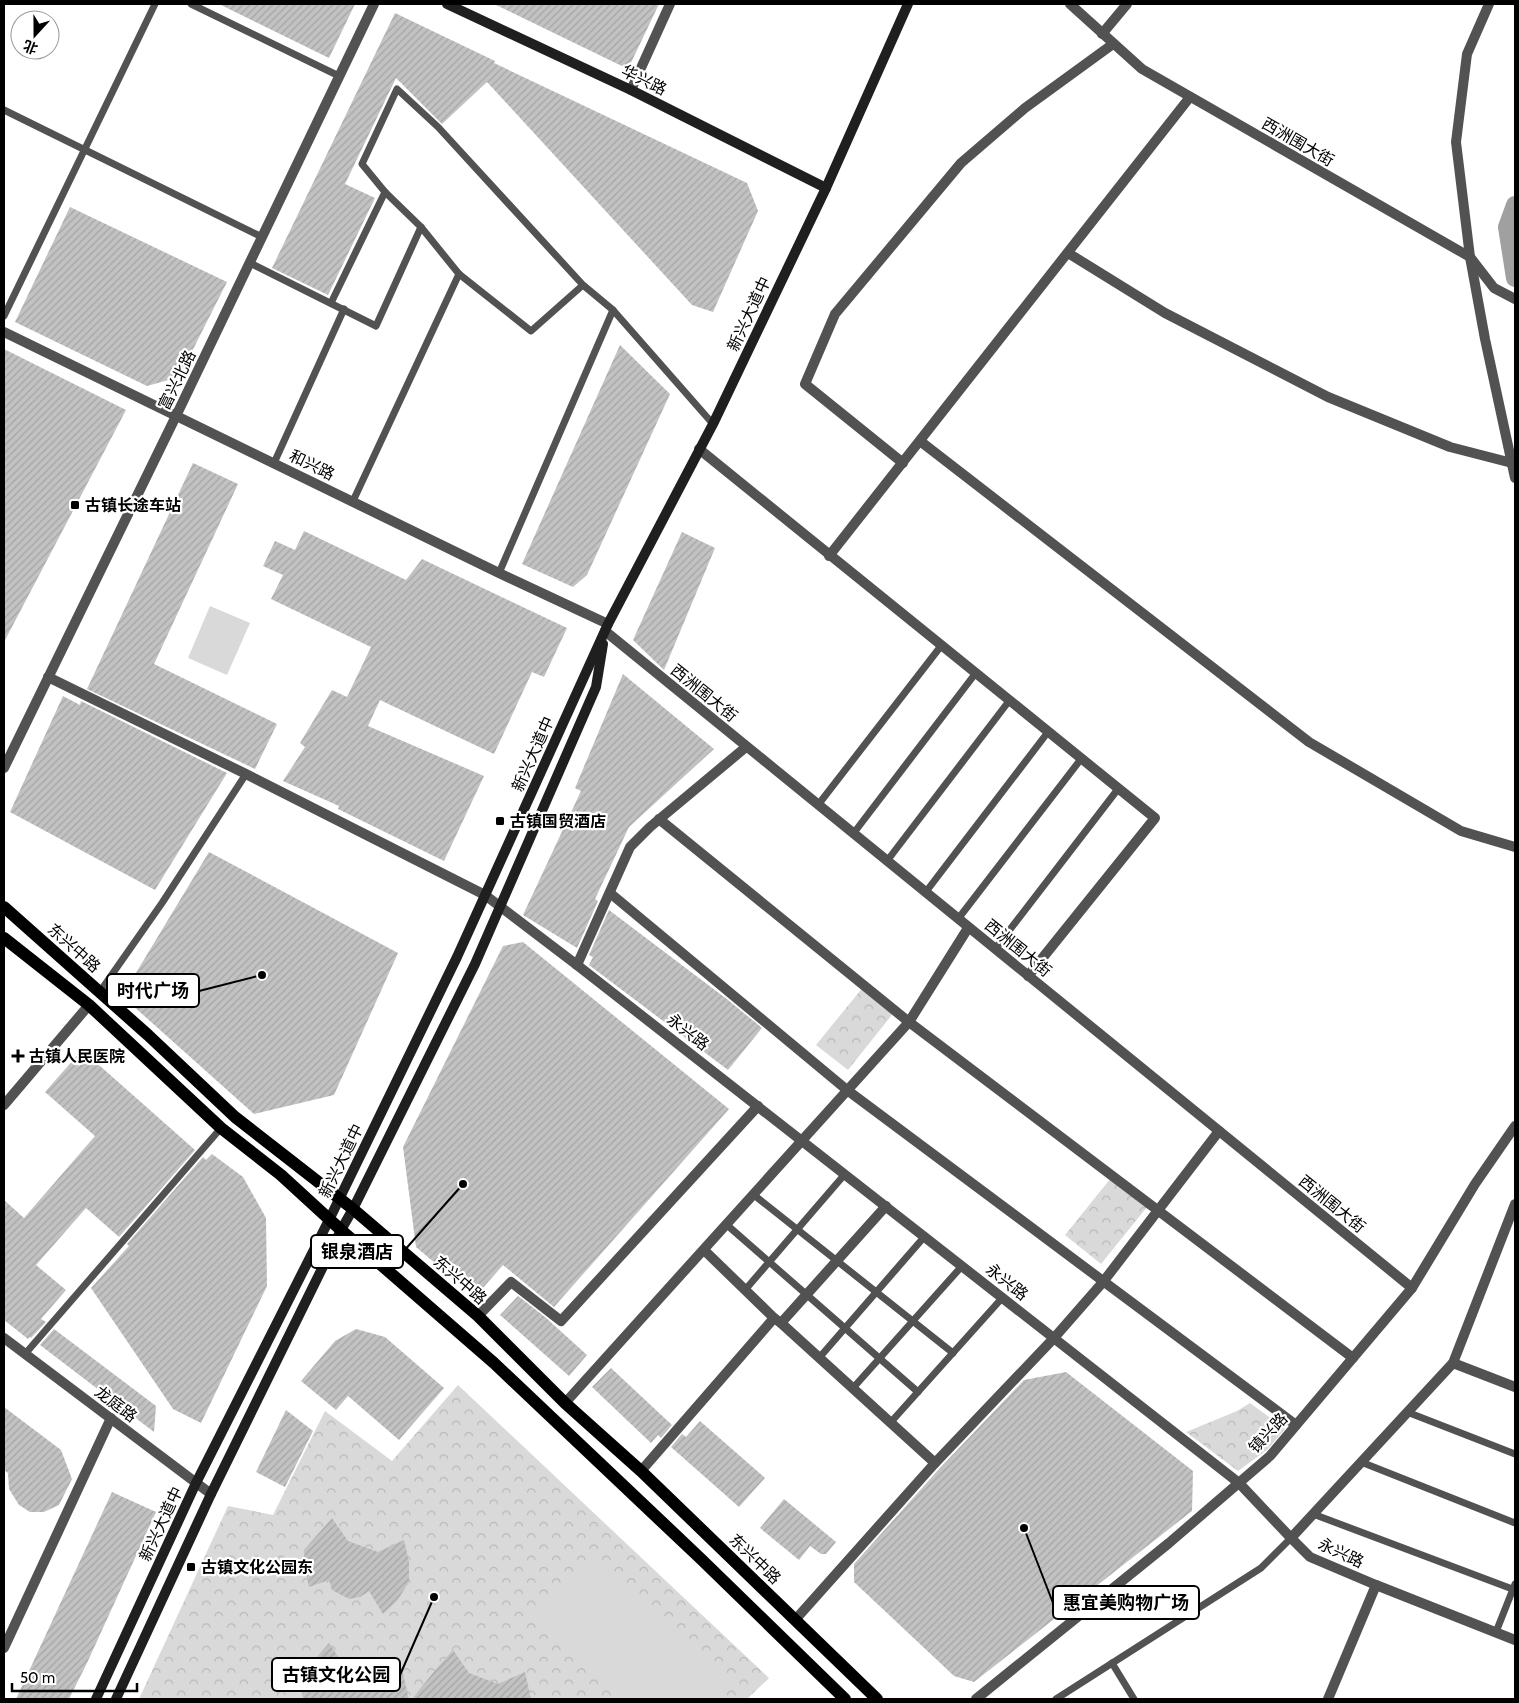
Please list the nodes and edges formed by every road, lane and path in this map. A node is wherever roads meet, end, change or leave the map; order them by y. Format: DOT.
graph roads {
  1 [pos="155,4"];
  2 [pos="191,4"];
  3 [pos="374,4"];
  4 [pos="448,4"];
  5 [pos="669,4"];
  6 [pos="908,4"];
  7 [pos="1070,4"];
  8 [pos="1127,4"];
  9 [pos="1489,4"];
  10 [pos="1102,34"];
  11 [pos="1113,44"];
  12 [pos="339,76"];
  13 [pos="631,90"];
  14 [pos="1190,97"];
  15 [pos="4,110"];
  16 [pos="85,149"];
  17 [pos="826,188"];
  18 [pos="385,192"];
  19 [pos="421,227"];
  20 [pos="262,237"];
  21 [pos="1068,253"];
  22 [pos="1470,257"];
  23 [pos="250,263"];
  24 [pos="459,274"];
  25 [pos="582,285"];
  26 [pos="1515,299"];
  27 [pos="331,303"];
  28 [pos="344,310"];
  29 [pos="613,310"];
  30 [pos="4,316"];
  31 [pos="4,332"];
  32 [pos="176,416"];
  33 [pos="713,424"];
  34 [pos="920,441"];
  35 [pos="699,449"];
  36 [pos="274,463"];
  37 [pos="903,463"];
  38 [pos="1512,463"];
  39 [pos="1515,478"];
  40 [pos="353,501"];
  41 [pos="829,556"];
  42 [pos="499,573"];
  43 [pos="606,628"];
  44 [pos="941,646"];
  45 [pos="975,674"];
  46 [pos="48,677"];
  47 [pos="1009,701"];
  48 [pos="1048,732"];
  49 [pos="746,747"];
  50 [pos="1081,759"];
  51 [pos="4,768"];
  52 [pos="246,774"];
  53 [pos="1118,789"];
  54 [pos="818,805"];
  55 [pos="659,819"];
  56 [pos="853,834"];
  57 [pos="1515,847"];
  58 [pos="887,861"];
  59 [pos="610,893"];
  60 [pos="925,893"];
  61 [pos="485,896"];
  62 [pos="4,906"];
  63 [pos="500,907"];
  64 [pos="958,919"];
  65 [pos="968,928"];
  66 [pos="4,938"];
  67 [pos="995,949"];
  68 [pos="577,965"];
  69 [pos="1028,976"];
  70 [pos="99,993"];
  71 [pos="88,1006"];
  72 [pos="909,1022"];
  73 [pos="847,1090"];
  74 [pos="4,1105"];
  75 [pos="758,1106"];
  76 [pos="1515,1126"];
  77 [pos="221,1128"];
  78 [pos="1219,1131"];
  79 [pos="802,1141"];
  80 [pos="1510,1142"];
  81 [pos="845,1174"];
  82 [pos="754,1195"];
  83 [pos="340,1199"];
  84 [pos="1515,1204"];
  85 [pos="886,1206"];
  86 [pos="353,1209"];
  87 [pos="1157,1210"];
  88 [pos="329,1220"];
  89 [pos="727,1225"];
  90 [pos="341,1230"];
  91 [pos="798,1230"];
  92 [pos="924,1236"];
  93 [pos="704,1250"];
  94 [pos="837,1261"];
  95 [pos="769,1262"];
  96 [pos="962,1266"];
  97 [pos="1103,1282"];
  98 [pos="1412,1288"];
  99 [pos="745,1290"];
  100 [pos="876,1292"];
  101 [pos="806,1295"];
  102 [pos="1003,1297"];
  103 [pos="478,1316"];
  104 [pos="778,1321"];
  105 [pos="913,1321"];
  106 [pos="844,1328"];
  107 [pos="4,1338"];
  108 [pos="270,1338"];
  109 [pos="1054,1338"];
  110 [pos="284,1345"];
  111 [pos="953,1353"];
  112 [pos="25,1354"];
  113 [pos="819,1358"];
  114 [pos="1354,1358"];
  115 [pos="879,1359"];
  116 [pos="1453,1363"];
  117 [pos="1515,1386"];
  118 [pos="853,1388"];
  119 [pos="918,1392"];
  120 [pos="564,1403"];
  121 [pos="1407,1412"];
  122 [pos="111,1418"];
  123 [pos="891,1422"];
  124 [pos="1296,1425"];
  125 [pos="1515,1454"];
  126 [pos="1361,1462"];
  127 [pos="935,1463"];
  128 [pos="641,1471"];
  129 [pos="1240,1482"];
  130 [pos="196,1483"];
  131 [pos="211,1494"];
  132 [pos="1313,1514"];
  133 [pos="1515,1524"];
  134 [pos="1291,1538"];
  135 [pos="1376,1585"];
  136 [pos="1515,1588"];
  137 [pos="795,1620"];
  138 [pos="1496,1632"];
  139 [pos="1515,1640"];
  140 [pos="4,1648"];
  141 [pos="1112,1664"];
  142 [pos="96,1699"];
  143 [pos="116,1699"];
  144 [pos="845,1699"];
  145 [pos="877,1699"];
  146 [pos="976,1699"];
  147 [pos="1056,1699"];
  148 [pos="1134,1699"];
  149 [pos="1328,1699"];
  1 -- 16 [label="lane"];
  2 -- 12 [label="lane"];
  3 -- 12 [label="street, 富兴北路"];
  4 -- 13 [label="main road, 华兴路"];
  5 -- 13 [label="street"];
  6 -- 17 [label="main road, 新兴大道中"];
  7 -- 10 [label="street, 西洲围大街"];
  8 -- 10 [label="street"];
  9 -- 22 [label="street"];
  10 -- 11 [label="street, 西洲围大街"];
  11 -- 14 [label="street, 西洲围大街"];
  11 -- 37 [label="street"];
  12 -- 20 [label="street, 富兴北路"];
  13 -- 17 [label="main road, 华兴路"];
  14 -- 21 [label="street"];
  14 -- 22 [label="street, 西洲围大街"];
  15 -- 16 [label="lane"];
  16 -- 20 [label="lane"];
  16 -- 30 [label="lane"];
  17 -- 33 [label="main road, 新兴大道中"];
  18 -- 19 [label="lane"];
  18 -- 25 [label="lane"];
  18 -- 27 [label="lane"];
  19 -- 24 [label="lane"];
  19 -- 28 [label="lane"];
  20 -- 23 [label="street, 富兴北路"];
  21 -- 34 [label="street"];
  21 -- 38 [label="street"];
  22 -- 26 [label="street, 西洲围大街"];
  22 -- 38 [label="street"];
  23 -- 27 [label="lane"];
  23 -- 32 [label="street, 富兴北路"];
  24 -- 25 [label="lane"];
  24 -- 40 [label="lane"];
  25 -- 29 [label="lane"];
  27 -- 28 [label="lane"];
  28 -- 36 [label="lane"];
  29 -- 33 [label="lane"];
  29 -- 42 [label="lane"];
  31 -- 32 [label="street, 和兴路"];
  32 -- 36 [label="street, 和兴路"];
  32 -- 46 [label="street, 富兴北路"];
  33 -- 35 [label="main road, 新兴大道中"];
  34 -- 37 [label="street"];
  34 -- 57 [label="street"];
  35 -- 41 [label="street"];
  35 -- 43 [label="main road, 新兴大道中"];
  36 -- 40 [label="street, 和兴路"];
  37 -- 41 [label="street"];
  38 -- 39 [label="street"];
  40 -- 42 [label="street, 和兴路"];
  41 -- 44 [label="street"];
  42 -- 43 [label="street, 和兴路"];
  43 -- 49 [label="street, 西洲围大街"];
  43 -- 61 [label="main road, 新兴大道中"];
  43 -- 63 [label="main road, 新兴大道中"];
  44 -- 45 [label="street"];
  44 -- 54 [label="lane"];
  45 -- 47 [label="street"];
  45 -- 56 [label="lane"];
  46 -- 51 [label="street, 富兴北路"];
  46 -- 52 [label="street, 永兴路"];
  47 -- 48 [label="street"];
  47 -- 58 [label="lane"];
  48 -- 50 [label="street"];
  48 -- 60 [label="lane"];
  49 -- 54 [label="street, 西洲围大街"];
  49 -- 55 [label="street"];
  50 -- 53 [label="street"];
  50 -- 64 [label="lane"];
  52 -- 61 [label="street, 永兴路"];
  52 -- 70 [label="lane"];
  53 -- 67 [label="lane"];
  53 -- 69 [label="street"];
  54 -- 56 [label="street, 西洲围大街"];
  55 -- 59 [label="street"];
  55 -- 72 [label="street"];
  56 -- 58 [label="street, 西洲围大街"];
  58 -- 60 [label="street, 西洲围大街"];
  59 -- 68 [label="street"];
  59 -- 73 [label="street"];
  60 -- 64 [label="street, 西洲围大街"];
  61 -- 63 [label="street, 永兴路"];
  61 -- 83 [label="main road, 新兴大道中"];
  62 -- 70 [label="main road, 东兴中路"];
  63 -- 68 [label="street, 永兴路"];
  63 -- 86 [label="main road, 新兴大道中"];
  64 -- 65 [label="street, 西洲围大街"];
  65 -- 67 [label="street, 西洲围大街"];
  65 -- 72 [label="street"];
  66 -- 71 [label="main road"];
  67 -- 69 [label="street, 西洲围大街"];
  68 -- 75 [label="street, 永兴路"];
  69 -- 78 [label="street, 西洲围大街"];
  70 -- 83 [label="main road, 东兴中路"];
  71 -- 74 [label="street"];
  71 -- 77 [label="main road"];
  72 -- 73 [label="street"];
  72 -- 87 [label="street"];
  73 -- 79 [label="street"];
  73 -- 97 [label="street"];
  75 -- 79 [label="street, 永兴路"];
  75 -- 103 [label="street"];
  76 -- 80 [label="street, 镇兴路"];
  77 -- 88 [label="main road"];
  77 -- 112 [label="lane"];
  78 -- 87 [label="street"];
  78 -- 98 [label="street, 西洲围大街"];
  79 -- 81 [label="street, 永兴路"];
  79 -- 82 [label="street"];
  80 -- 98 [label="street, 镇兴路"];
  81 -- 85 [label="street, 永兴路"];
  81 -- 91 [label="lane"];
  82 -- 89 [label="street"];
  82 -- 91 [label="lane"];
  83 -- 86 [label="main road, 东兴中路"];
  83 -- 88 [label="main road, 新兴大道中"];
  84 -- 116 [label="street"];
  85 -- 92 [label="street, 永兴路"];
  85 -- 94 [label="street"];
  86 -- 90 [label="main road, 新兴大道中"];
  86 -- 103 [label="main road, 东兴中路"];
  87 -- 97 [label="street"];
  87 -- 114 [label="street"];
  88 -- 90 [label="main road"];
  88 -- 108 [label="main road, 新兴大道中"];
  89 -- 93 [label="street"];
  89 -- 95 [label="lane"];
  90 -- 110 [label="main road, 新兴大道中"];
  90 -- 144 [label="main road"];
  91 -- 94 [label="lane"];
  91 -- 95 [label="lane"];
  92 -- 96 [label="street, 永兴路"];
  92 -- 100 [label="lane"];
  93 -- 99 [label="street"];
  93 -- 120 [label="street"];
  94 -- 100 [label="lane"];
  94 -- 101 [label="street"];
  95 -- 99 [label="lane"];
  95 -- 101 [label="lane"];
  96 -- 102 [label="street, 永兴路"];
  96 -- 105 [label="lane"];
  97 -- 109 [label="street"];
  97 -- 124 [label="street"];
  98 -- 114 [label="street, 镇兴路"];
  99 -- 104 [label="street"];
  100 -- 105 [label="lane"];
  100 -- 106 [label="lane"];
  101 -- 104 [label="street"];
  101 -- 106 [label="lane"];
  102 -- 109 [label="street, 永兴路"];
  102 -- 111 [label="lane"];
  103 -- 120 [label="main road, 东兴中路"];
  104 -- 113 [label="street"];
  104 -- 128 [label="street"];
  105 -- 111 [label="lane"];
  105 -- 115 [label="lane"];
  106 -- 113 [label="lane"];
  106 -- 115 [label="lane"];
  107 -- 112 [label="street, 龙庭路"];
  108 -- 110 [label="main road"];
  108 -- 130 [label="main road, 新兴大道中"];
  109 -- 127 [label="street"];
  109 -- 129 [label="street, 永兴路"];
  110 -- 131 [label="main road, 新兴大道中"];
  111 -- 119 [label="lane"];
  112 -- 122 [label="street, 龙庭路"];
  113 -- 118 [label="street"];
  114 -- 124 [label="street, 镇兴路"];
  115 -- 118 [label="lane"];
  115 -- 119 [label="lane"];
  116 -- 117 [label="street"];
  116 -- 121 [label="street"];
  118 -- 123 [label="street"];
  119 -- 123 [label="lane"];
  120 -- 128 [label="main road, 东兴中路"];
  121 -- 125 [label="lane"];
  121 -- 126 [label="street"];
  122 -- 130 [label="street, 龙庭路"];
  122 -- 140 [label="street"];
  123 -- 127 [label="street"];
  124 -- 129 [label="street, 镇兴路"];
  126 -- 132 [label="street"];
  126 -- 133 [label="lane"];
  127 -- 137 [label="street"];
  128 -- 137 [label="main road, 东兴中路"];
  129 -- 134 [label="street, 永兴路"];
  129 -- 146 [label="street, 镇兴路"];
  130 -- 131 [label="street, 龙庭路"];
  130 -- 142 [label="main road, 新兴大道中"];
  131 -- 143 [label="main road, 新兴大道中"];
  132 -- 134 [label="street"];
  132 -- 136 [label="lane"];
  134 -- 135 [label="street, 永兴路"];
  134 -- 141 [label="lane"];
  135 -- 138 [label="street, 永兴路"];
  135 -- 149 [label="street"];
  136 -- 138 [label="lane"];
  137 -- 145 [label="main road, 东兴中路"];
  138 -- 139 [label="street, 永兴路"];
  141 -- 147 [label="lane"];
  141 -- 148 [label="lane"];
}
